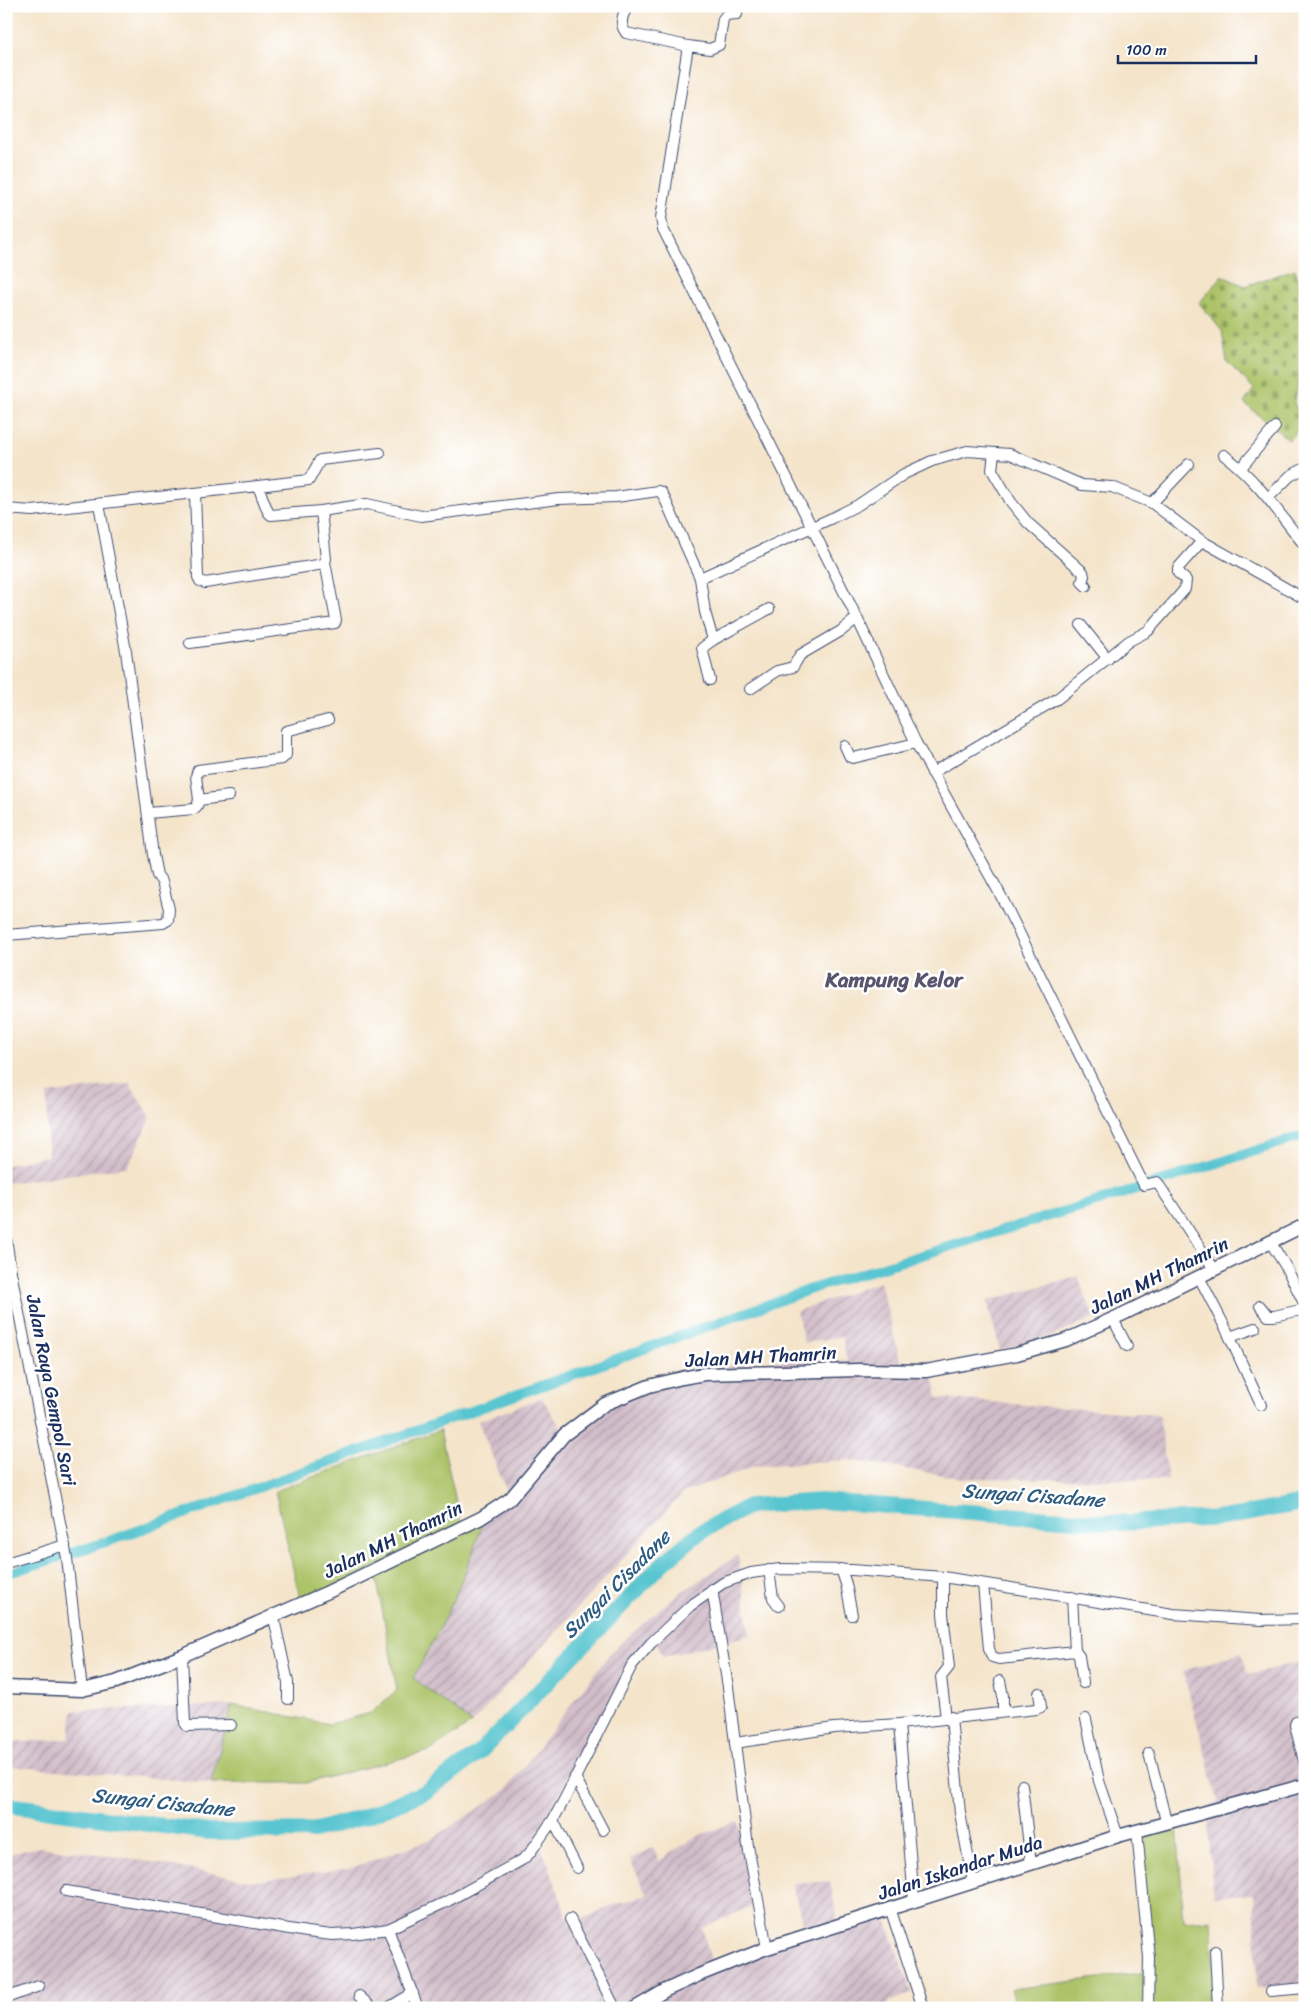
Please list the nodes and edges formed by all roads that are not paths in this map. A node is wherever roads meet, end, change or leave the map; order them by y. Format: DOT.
graph roads {
  1 [pos="629,6"];
  2 [pos="738,6"];
  3 [pos="688,46"];
  4 [pos="1275,426"];
  5 [pos="380,453"];
  6 [pos="994,453"];
  7 [pos="1224,455"];
  8 [pos="1189,464"];
  9 [pos="1241,468"];
  10 [pos="1305,468"];
  11 [pos="258,486"];
  12 [pos="195,493"];
  13 [pos="1268,498"];
  14 [pos="1152,503"];
  15 [pos="99,504"];
  16 [pos="6,509"];
  17 [pos="321,511"];
  18 [pos="810,527"];
  19 [pos="1202,541"];
  20 [pos="1305,546"];
  21 [pos="325,562"];
  22 [pos="700,578"];
  23 [pos="1086,586"];
  24 [pos="1305,600"];
  25 [pos="769,609"];
  26 [pos="857,618"];
  27 [pos="1081,625"];
  28 [pos="713,640"];
  29 [pos="190,643"];
  30 [pos="1108,659"];
  31 [pos="710,680"];
  32 [pos="750,689"];
  33 [pos="328,720"];
  34 [pos="916,744"];
  35 [pos="844,746"];
  36 [pos="932,773"];
  37 [pos="229,796"];
  38 [pos="199,800"];
  39 [pos="148,812"];
  40 [pos="6,935"];
  41 [pos="1305,1225"];
  42 [pos="6,1238"];
  43 [pos="1271,1243"];
  44 [pos="1214,1269"];
  45 [pos="1199,1277"];
  46 [pos="1305,1305"];
  47 [pos="1260,1306"];
  48 [pos="1305,1309"];
  49 [pos="1113,1319"];
  50 [pos="1255,1328"];
  51 [pos="1230,1337"];
  52 [pos="1127,1346"];
  53 [pos="1261,1405"];
  54 [pos="66,1550"];
  55 [pos="6,1563"];
  56 [pos="841,1569"];
  57 [pos="769,1570"];
  58 [pos="943,1578"];
  59 [pos="983,1584"];
  60 [pos="712,1589"];
  61 [pos="1072,1597"];
  62 [pos="779,1606"];
  63 [pos="273,1614"];
  64 [pos="852,1615"];
  65 [pos="1305,1620"];
  66 [pos="1075,1651"];
  67 [pos="182,1656"];
  68 [pos="1000,1681"];
  69 [pos="1082,1683"];
  70 [pos="6,1687"];
  71 [pos="82,1690"];
  72 [pos="1039,1692"];
  73 [pos="288,1698"];
  74 [pos="1003,1712"];
  75 [pos="948,1717"];
  76 [pos="1086,1719"];
  77 [pos="1305,1720"];
  78 [pos="899,1724"];
  79 [pos="231,1725"];
  80 [pos="735,1742"];
  81 [pos="1148,1753"];
  82 [pos="1305,1765"];
  83 [pos="575,1777"];
  84 [pos="1022,1785"];
  85 [pos="1305,1785"];
  86 [pos="1305,1789"];
  87 [pos="553,1820"];
  88 [pos="1166,1821"];
  89 [pos="604,1830"];
  90 [pos="1137,1832"];
  91 [pos="1118,1836"];
  92 [pos="1031,1864"];
  93 [pos="577,1868"];
  94 [pos="973,1882"];
  95 [pos="66,1891"];
  96 [pos="914,1900"];
  97 [pos="890,1908"];
  98 [pos="570,1919"];
  99 [pos="388,1929"];
  100 [pos="767,1948"];
  101 [pos="1214,1951"];
  102 [pos="38,1986"];
  103 [pos="1305,1988"];
  104 [pos="1271,1991"];
  105 [pos="413,1993"];
  106 [pos="359,1996"];
  107 [pos="6,1998"];
  108 [pos="372,2008"];
  109 [pos="388,2008"];
  110 [pos="418,2008"];
  111 [pos="615,2008"];
  112 [pos="635,2008"];
  113 [pos="922,2008"];
  114 [pos="1148,2008"];
  115 [pos="1218,2008"];
  1 -- 3 [label="street"];
  2 -- 3 [label="street"];
  3 -- 18 [label="street"];
  4 -- 9 [label="street"];
  5 -- 11 [label="street"];
  6 -- 14 [label="street"];
  6 -- 18 [label="street"];
  6 -- 23 [label="street"];
  7 -- 9 [label="street"];
  8 -- 14 [label="street"];
  9 -- 13 [label="street"];
  10 -- 13 [label="street"];
  11 -- 12 [label="street"];
  11 -- 17 [label="street"];
  12 -- 15 [label="street"];
  12 -- 21 [label="street"];
  13 -- 20 [label="street"];
  14 -- 19 [label="street"];
  15 -- 16 [label="street"];
  15 -- 39 [label="street"];
  17 -- 21 [label="street"];
  17 -- 22 [label="street"];
  18 -- 22 [label="street"];
  18 -- 26 [label="street"];
  19 -- 24 [label="street"];
  19 -- 30 [label="street"];
  21 -- 29 [label="street"];
  22 -- 28 [label="street"];
  25 -- 28 [label="street"];
  26 -- 32 [label="street"];
  26 -- 34 [label="street"];
  27 -- 30 [label="street"];
  28 -- 31 [label="street"];
  30 -- 36 [label="street"];
  33 -- 38 [label="street"];
  34 -- 35 [label="street"];
  34 -- 36 [label="street"];
  36 -- 44 [label="street"];
  37 -- 38 [label="street"];
  38 -- 39 [label="street"];
  39 -- 40 [label="street"];
  41 -- 43 [label="street, Jalan MH Thamrin"];
  42 -- 54 [label="street, Jalan Raya Gempol Sari"];
  43 -- 44 [label="street, Jalan MH Thamrin"];
  43 -- 46 [label="street"];
  44 -- 45 [label="street, Jalan MH Thamrin"];
  45 -- 49 [label="street, Jalan MH Thamrin"];
  45 -- 51 [label="street"];
  47 -- 48 [label="street"];
  49 -- 52 [label="street"];
  49 -- 63 [label="street, Jalan MH Thamrin"];
  50 -- 51 [label="street"];
  51 -- 53 [label="street"];
  54 -- 55 [label="street"];
  54 -- 71 [label="street, Jalan Raya Gempol Sari"];
  56 -- 57 [label="street"];
  56 -- 58 [label="street"];
  56 -- 64 [label="street"];
  57 -- 60 [label="street"];
  57 -- 62 [label="street"];
  58 -- 59 [label="street"];
  58 -- 75 [label="street"];
  59 -- 61 [label="street"];
  59 -- 66 [label="street"];
  60 -- 80 [label="street"];
  60 -- 83 [label="street"];
  61 -- 65 [label="street"];
  61 -- 66 [label="street"];
  63 -- 67 [label="street, Jalan MH Thamrin"];
  63 -- 73 [label="street"];
  66 -- 69 [label="street"];
  67 -- 71 [label="street, Jalan MH Thamrin"];
  67 -- 79 [label="street"];
  68 -- 74 [label="street"];
  70 -- 71 [label="street, Jalan MH Thamrin"];
  72 -- 74 [label="street"];
  74 -- 75 [label="street"];
  75 -- 78 [label="street"];
  75 -- 94 [label="street"];
  76 -- 91 [label="street"];
  77 -- 82 [label="street"];
  78 -- 80 [label="street"];
  78 -- 96 [label="street"];
  80 -- 100 [label="street"];
  81 -- 88 [label="street"];
  83 -- 87 [label="street"];
  83 -- 89 [label="street"];
  84 -- 92 [label="street"];
  85 -- 86 [label="street"];
  85 -- 88 [label="street, Jalan Iskandar Muda"];
  87 -- 93 [label="street"];
  87 -- 99 [label="street"];
  88 -- 90 [label="street, Jalan Iskandar Muda"];
  90 -- 91 [label="street, Jalan Iskandar Muda"];
  90 -- 114 [label="street"];
  91 -- 92 [label="street, Jalan Iskandar Muda"];
  92 -- 94 [label="street, Jalan Iskandar Muda"];
  94 -- 96 [label="street, Jalan Iskandar Muda"];
  95 -- 99 [label="street"];
  96 -- 97 [label="street, Jalan Iskandar Muda"];
  97 -- 100 [label="street, Jalan Iskandar Muda"];
  97 -- 113 [label="street"];
  98 -- 111 [label="street"];
  99 -- 105 [label="street"];
  100 -- 112 [label="street, Jalan Iskandar Muda"];
  101 -- 115 [label="street"];
  102 -- 107 [label="street"];
  103 -- 104 [label="street"];
  105 -- 109 [label="street"];
  105 -- 110 [label="street"];
  106 -- 108 [label="street"];
}
